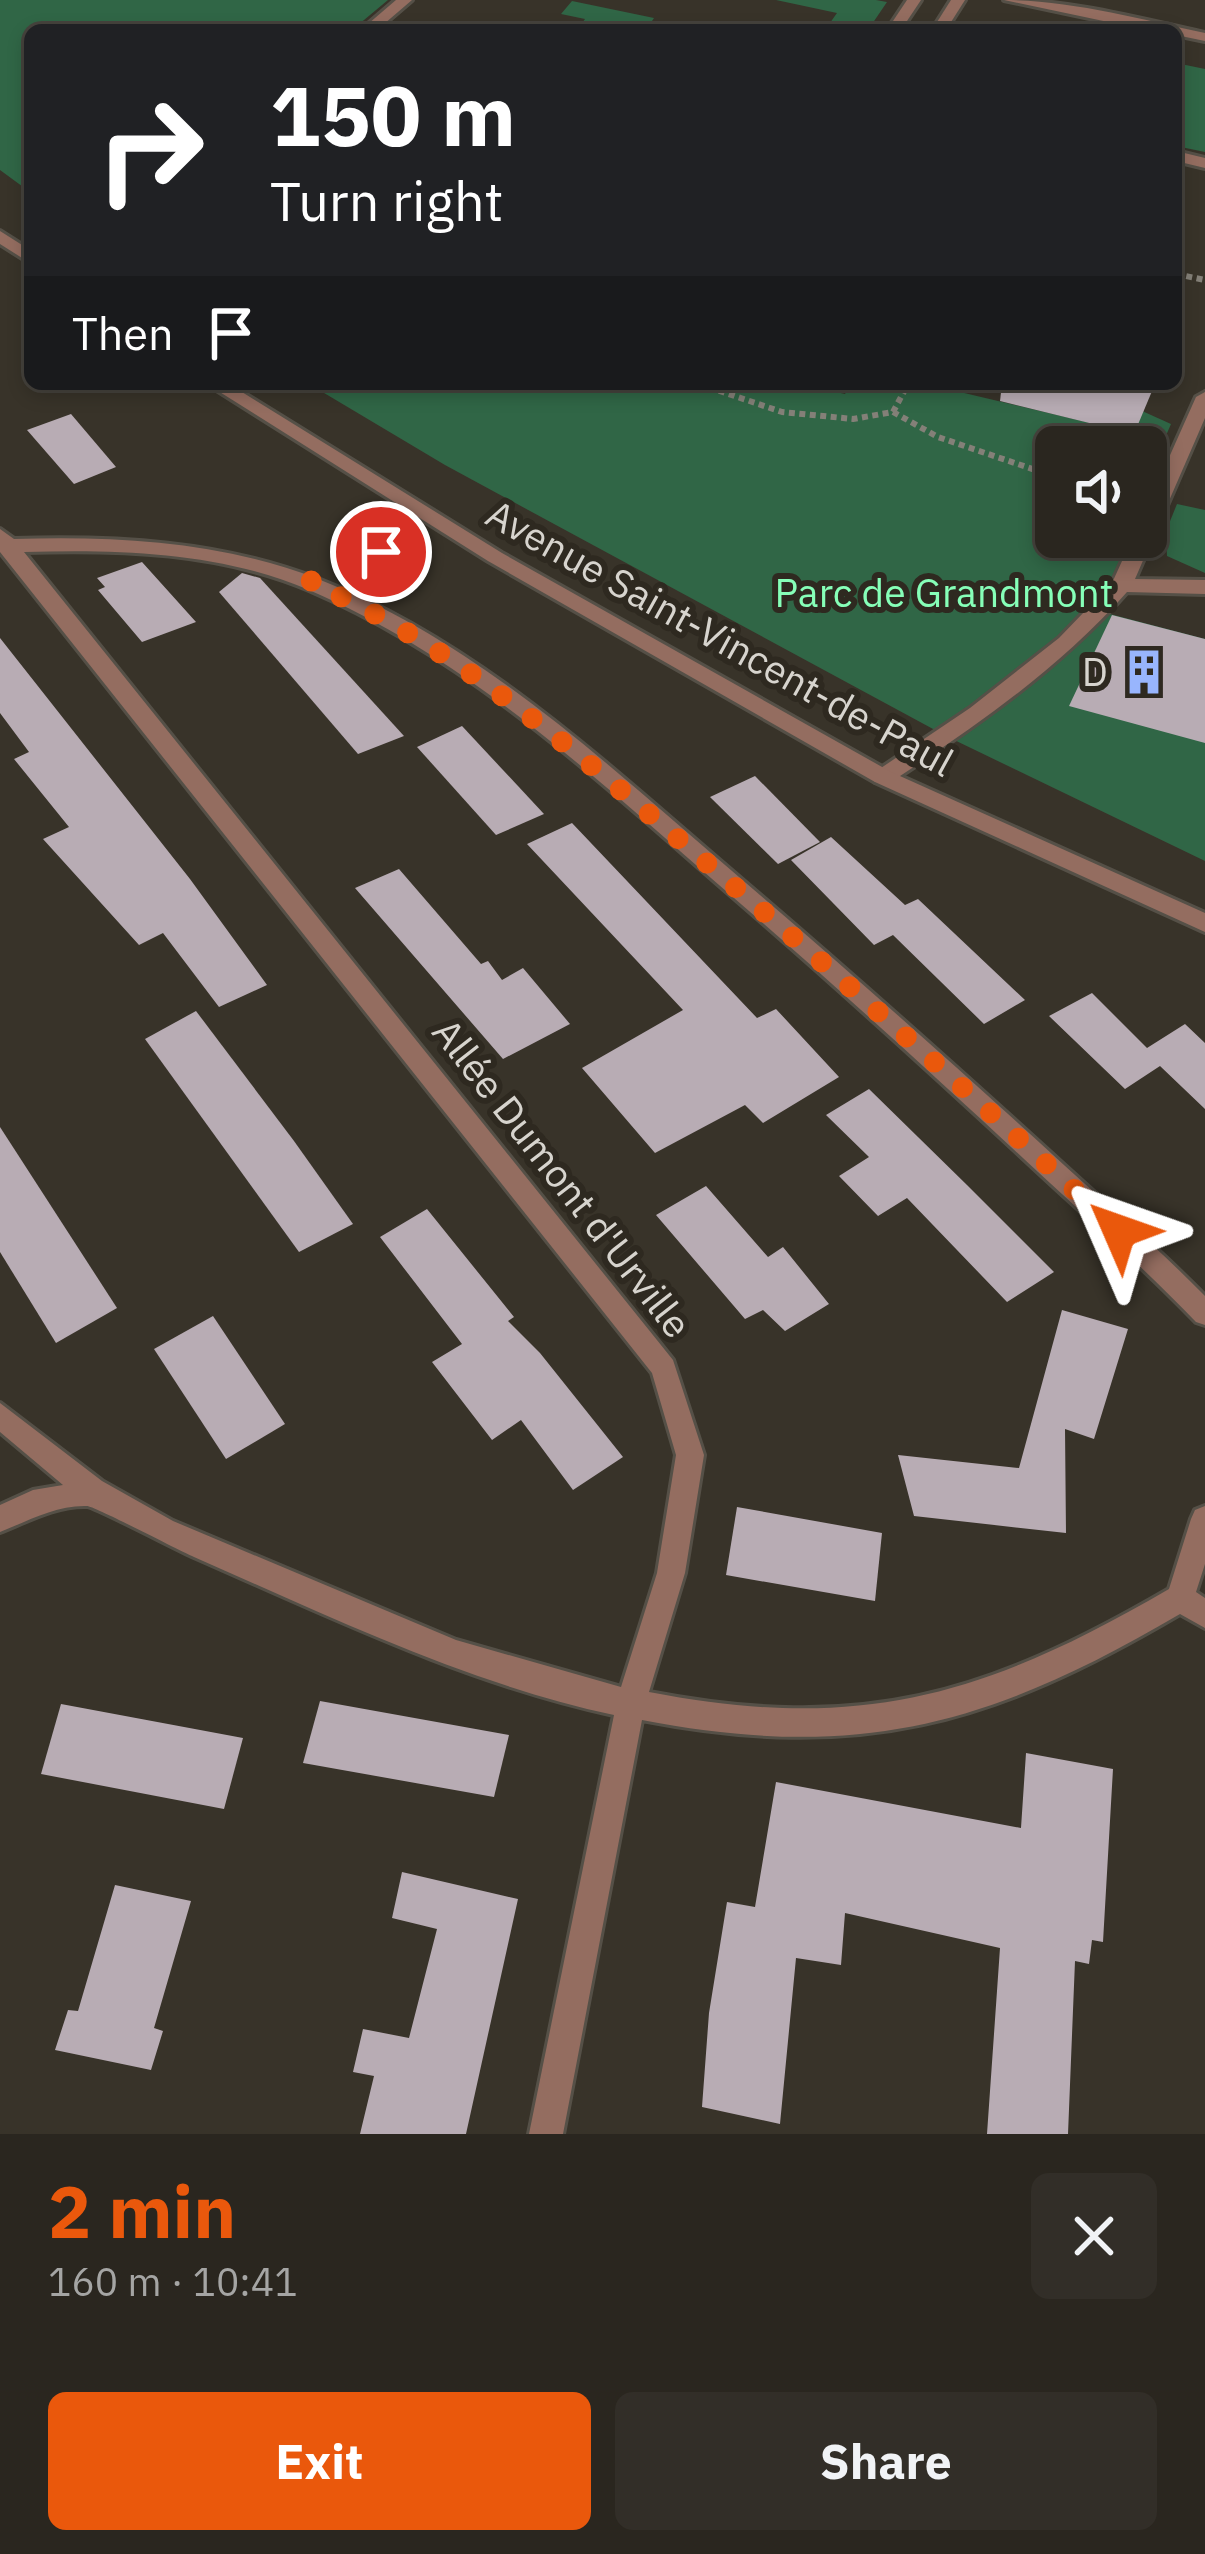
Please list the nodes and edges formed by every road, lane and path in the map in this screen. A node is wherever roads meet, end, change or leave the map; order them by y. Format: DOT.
graph roads {
  1 [pos="405,0"];
  2 [pos="1011,0"];
  3 [pos="375,24"];
  4 [pos="1136,24"];
  5 [pos="226,390"];
  6 [pos="717,390"];
  7 [pos="905,390"];
  8 [pos="1205,397"];
  9 [pos="893,412"];
  10 [pos="1035,470"];
  11 [pos="1167,484"];
  12 [pos="3,542"];
  13 [pos="495,557"];
  14 [pos="1134,558"];
  15 [pos="309,582"];
  16 [pos="1122,585"];
  17 [pos="1205,587"];
  18 [pos="883,777"];
  19 [pos="1205,923"];
  20 [pos="1205,1314"];
  21 [pos="0,1415"];
  22 [pos="94,1492"];
  23 [pos="1205,1519"];
  24 [pos="0,1520"];
  25 [pos="1193,1606"];
  26 [pos="631,1702"];
  27 [pos="546,2134"];
  1 -- 3 [label="street"];
  2 -- 4 [label="street"];
  5 -- 13 [label="street, Avenue Saint-Vincent-de-Paul"];
  6 -- 9 [label="path"];
  7 -- 9 [label="path"];
  8 -- 11 [label="street"];
  9 -- 10 [label="path"];
  12 -- 15 [label="street"];
  12 -- 26 [label="street, Allée Dumont d'Urville"];
  13 -- 15 [label="path"];
  13 -- 18 [label="street, Avenue Saint-Vincent-de-Paul"];
  14 -- 16 [label="street"];
  15 -- 20 [label="street"];
  16 -- 17 [label="street"];
  16 -- 18 [label="street"];
  18 -- 19 [label="street, Avenue Saint-Vincent-de-Paul"];
  21 -- 22 [label="street"];
  22 -- 24 [label="street"];
  22 -- 26 [label="street"];
  23 -- 25 [label="street"];
  25 -- 26 [label="street"];
  26 -- 27 [label="street, Allée Dumont d'Urville"];
}
